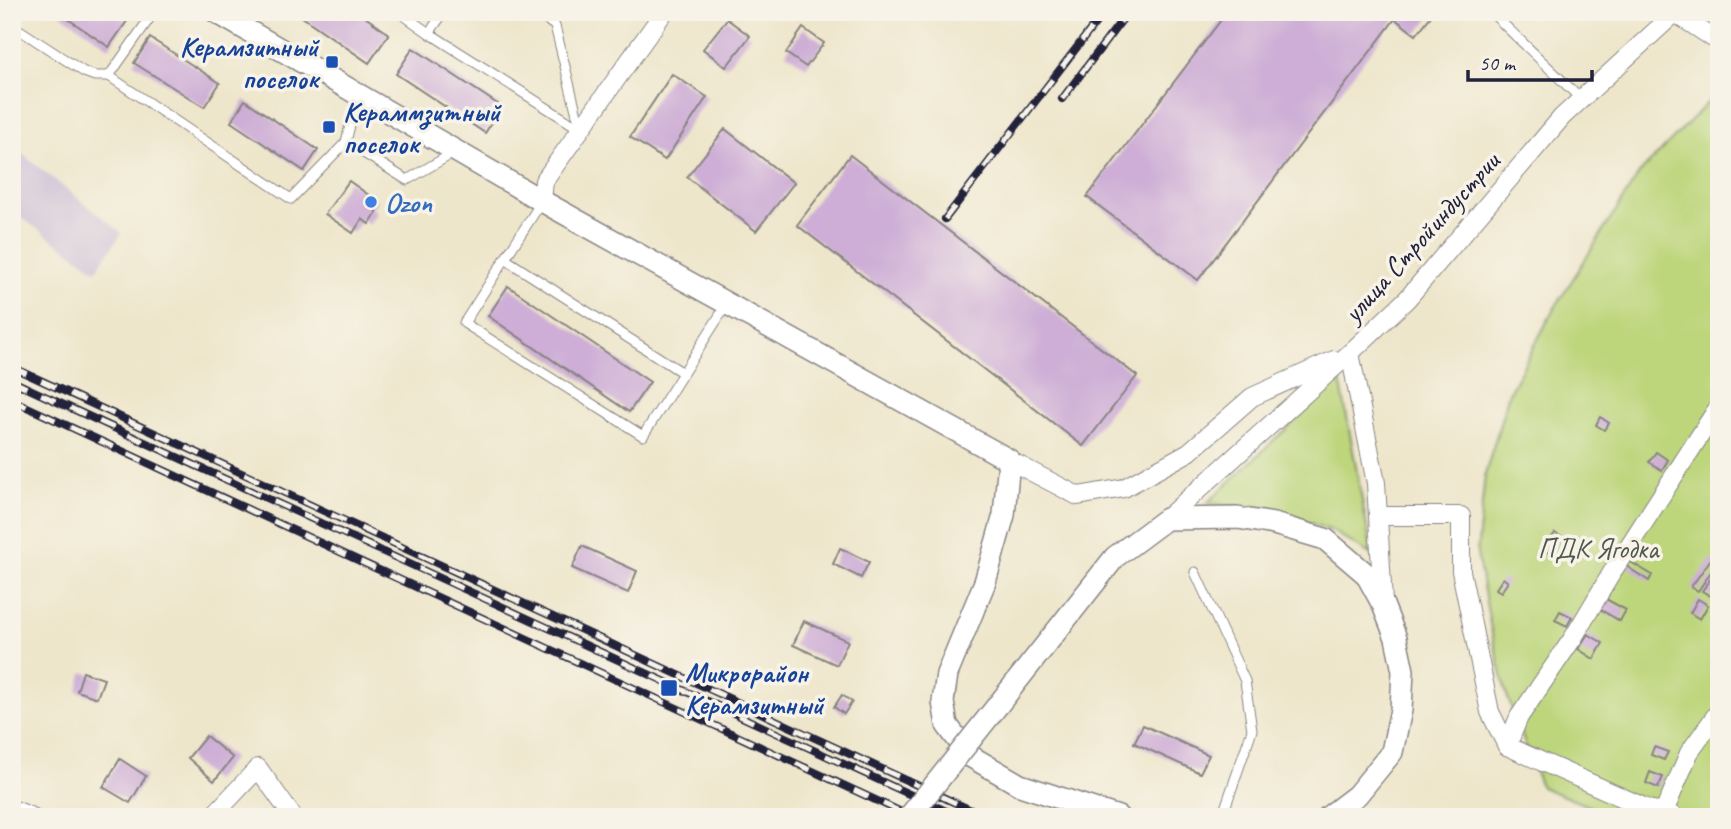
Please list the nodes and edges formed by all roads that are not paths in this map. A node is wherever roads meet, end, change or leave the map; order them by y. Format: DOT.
graph roads {
  1 [pos="154,12"];
  2 [pos="216,12"];
  3 [pos="399,12"];
  4 [pos="444,12"];
  5 [pos="536,12"];
  6 [pos="664,12"];
  7 [pos="1491,12"];
  8 [pos="1676,13"];
  9 [pos="12,25"];
  10 [pos="429,33"];
  11 [pos="1719,42"];
  12 [pos="109,76"];
  13 [pos="357,94"];
  14 [pos="1581,99"];
  15 [pos="580,129"];
  16 [pos="346,142"];
  17 [pos="456,151"];
  18 [pos="542,201"];
  19 [pos="505,259"];
  20 [pos="727,304"];
  21 [pos="1350,353"];
  22 [pos="683,373"];
  23 [pos="1719,407"];
  24 [pos="1009,460"];
  25 [pos="1378,516"];
  26 [pos="1166,519"];
  27 [pos="1195,572"];
  28 [pos="1383,605"];
  29 [pos="1719,711"];
  30 [pos="1507,746"];
  31 [pos="12,809"];
  32 [pos="1670,814"];
  33 [pos="32,817"];
  34 [pos="212,817"];
  35 [pos="293,817"];
  36 [pos="909,817"];
  37 [pos="1118,817"];
  38 [pos="1222,817"];
  39 [pos="1328,817"];
  1 -- 12 [label="lane"];
  2 -- 13 [label="street"];
  3 -- 10 [label="lane"];
  4 -- 10 [label="lane"];
  5 -- 15 [label="lane"];
  6 -- 15 [label="street"];
  7 -- 14 [label="lane"];
  8 -- 11 [label="street"];
  8 -- 14 [label="street, улица Стройиндустрии"];
  9 -- 12 [label="lane"];
  10 -- 15 [label="lane"];
  12 -- 16 [label="lane"];
  13 -- 16 [label="lane"];
  13 -- 17 [label="street"];
  14 -- 21 [label="street, улица Стройиндустрии"];
  15 -- 18 [label="street"];
  16 -- 17 [label="lane"];
  17 -- 18 [label="street"];
  18 -- 19 [label="lane"];
  18 -- 20 [label="street"];
  19 -- 22 [label="lane"];
  19 -- 22 [label="lane"];
  20 -- 22 [label="lane"];
  20 -- 24 [label="street"];
  21 -- 24 [label="street"];
  21 -- 25 [label="street"];
  21 -- 26 [label="street, улица Стройиндустрии"];
  23 -- 30 [label="street"];
  24 -- 37 [label="street"];
  25 -- 28 [label="street"];
  25 -- 30 [label="street"];
  26 -- 28 [label="street"];
  26 -- 36 [label="street, bridge"];
  27 -- 38 [label="lane"];
  28 -- 39 [label="street"];
  29 -- 32 [label="street"];
  30 -- 32 [label="street"];
  31 -- 33 [label="street"];
  34 -- 35 [label="street"];
}
